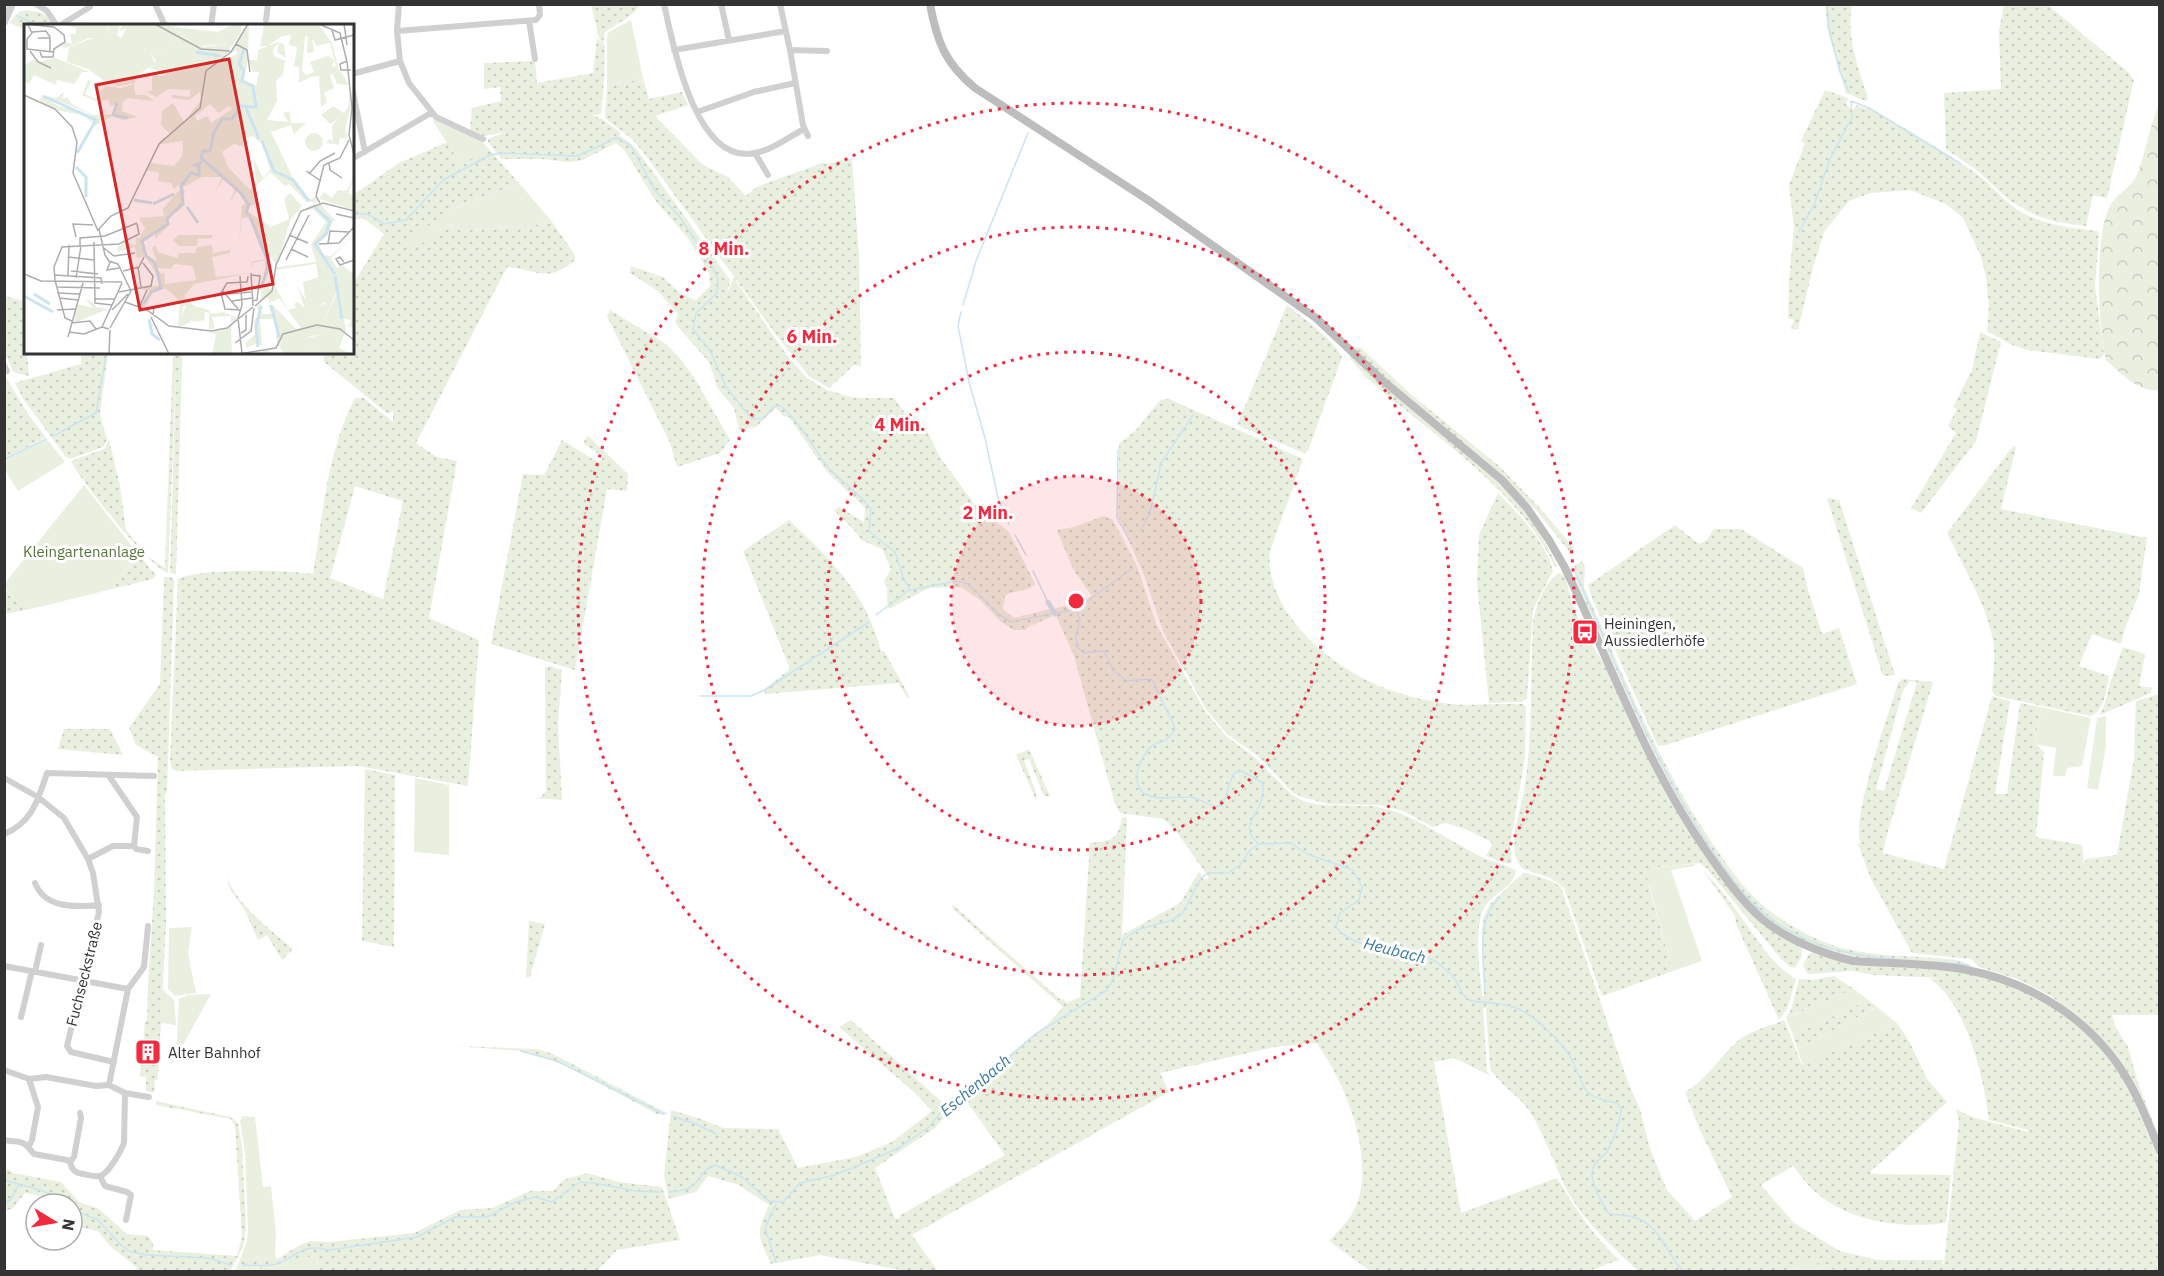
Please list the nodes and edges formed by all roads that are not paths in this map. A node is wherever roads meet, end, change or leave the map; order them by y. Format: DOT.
graph roads {
  1 [pos="12,4"];
  2 [pos="36,4"];
  3 [pos="88,4"];
  4 [pos="155,4"];
  5 [pos="214,4"];
  6 [pos="268,4"];
  7 [pos="399,4"];
  8 [pos="539,4"];
  9 [pos="664,4"];
  10 [pos="722,4"];
  11 [pos="780,4"];
  12 [pos="930,4"];
  13 [pos="266,20"];
  14 [pos="529,21"];
  15 [pos="4,22"];
  16 [pos="57,24"];
  17 [pos="62,24"];
  18 [pos="164,24"];
  19 [pos="211,24"];
  20 [pos="398,31"];
  21 [pos="786,31"];
  22 [pos="729,40"];
  23 [pos="674,50"];
  24 [pos="790,50"];
  25 [pos="827,51"];
  26 [pos="535,59"];
  27 [pos="400,62"];
  28 [pos="354,74"];
  29 [pos="795,83"];
  30 [pos="354,97"];
  31 [pos="697,112"];
  32 [pos="431,113"];
  33 [pos="804,129"];
  34 [pos="808,136"];
  35 [pos="483,139"];
  36 [pos="365,152"];
  37 [pos="755,153"];
  38 [pos="354,158"];
  39 [pos="768,175"];
  40 [pos="109,776"];
  41 [pos="154,776"];
  42 [pos="4,778"];
  43 [pos="38,797"];
  44 [pos="4,834"];
  45 [pos="134,846"];
  46 [pos="148,851"];
  47 [pos="88,859"];
  48 [pos="35,883"];
  49 [pos="99,905"];
  50 [pos="148,926"];
  51 [pos="40,945"];
  52 [pos="4,966"];
  53 [pos="33,971"];
  54 [pos="81,981"];
  55 [pos="128,989"];
  56 [pos="21,1017"];
  57 [pos="114,1062"];
  58 [pos="4,1070"];
  59 [pos="29,1079"];
  60 [pos="109,1085"];
  61 [pos="125,1093"];
  62 [pos="149,1097"];
  63 [pos="80,1113"];
  64 [pos="4,1140"];
  65 [pos="29,1146"];
  66 [pos="2160,1151"];
  67 [pos="70,1162"];
  68 [pos="100,1176"];
  69 [pos="126,1220"];
  1 -- 15 [label="street"];
  2 -- 16 [label="street"];
  3 -- 17 [label="street"];
  4 -- 18 [label="street"];
  5 -- 19 [label="street"];
  6 -- 13 [label="street"];
  7 -- 20 [label="street"];
  8 -- 14 [label="street"];
  9 -- 23 [label="street"];
  10 -- 22 [label="street"];
  11 -- 21 [label="street"];
  12 -- 66 [label="main road"];
  14 -- 20 [label="street"];
  14 -- 26 [label="street"];
  20 -- 27 [label="street"];
  21 -- 22 [label="street"];
  21 -- 24 [label="street"];
  22 -- 23 [label="street"];
  23 -- 31 [label="street"];
  24 -- 25 [label="street"];
  24 -- 29 [label="street"];
  27 -- 28 [label="street"];
  27 -- 32 [label="street"];
  29 -- 31 [label="street"];
  29 -- 33 [label="street"];
  30 -- 36 [label="street"];
  31 -- 37 [label="street"];
  32 -- 35 [label="street"];
  32 -- 36 [label="street"];
  33 -- 34 [label="street"];
  33 -- 37 [label="street"];
  36 -- 38 [label="street"];
  37 -- 39 [label="street"];
  40 -- 41 [label="street"];
  40 -- 43 [label="street"];
  40 -- 45 [label="street"];
  42 -- 43 [label="street, Fuchseckstraße"];
  43 -- 44 [label="street"];
  43 -- 47 [label="street, Fuchseckstraße"];
  45 -- 46 [label="street"];
  45 -- 47 [label="street"];
  47 -- 49 [label="street, Fuchseckstraße"];
  48 -- 49 [label="street"];
  49 -- 54 [label="street, Fuchseckstraße"];
  50 -- 55 [label="street"];
  51 -- 53 [label="street"];
  52 -- 53 [label="street"];
  53 -- 54 [label="street"];
  53 -- 56 [label="street"];
  54 -- 55 [label="street"];
  54 -- 57 [label="street, Fuchseckstraße"];
  55 -- 57 [label="street"];
  57 -- 60 [label="street"];
  58 -- 59 [label="street"];
  59 -- 60 [label="street"];
  59 -- 65 [label="street"];
  60 -- 61 [label="street"];
  61 -- 62 [label="street"];
  61 -- 68 [label="street"];
  63 -- 67 [label="street"];
  64 -- 65 [label="street"];
  65 -- 67 [label="street"];
  67 -- 68 [label="street"];
  68 -- 69 [label="street"];
}
